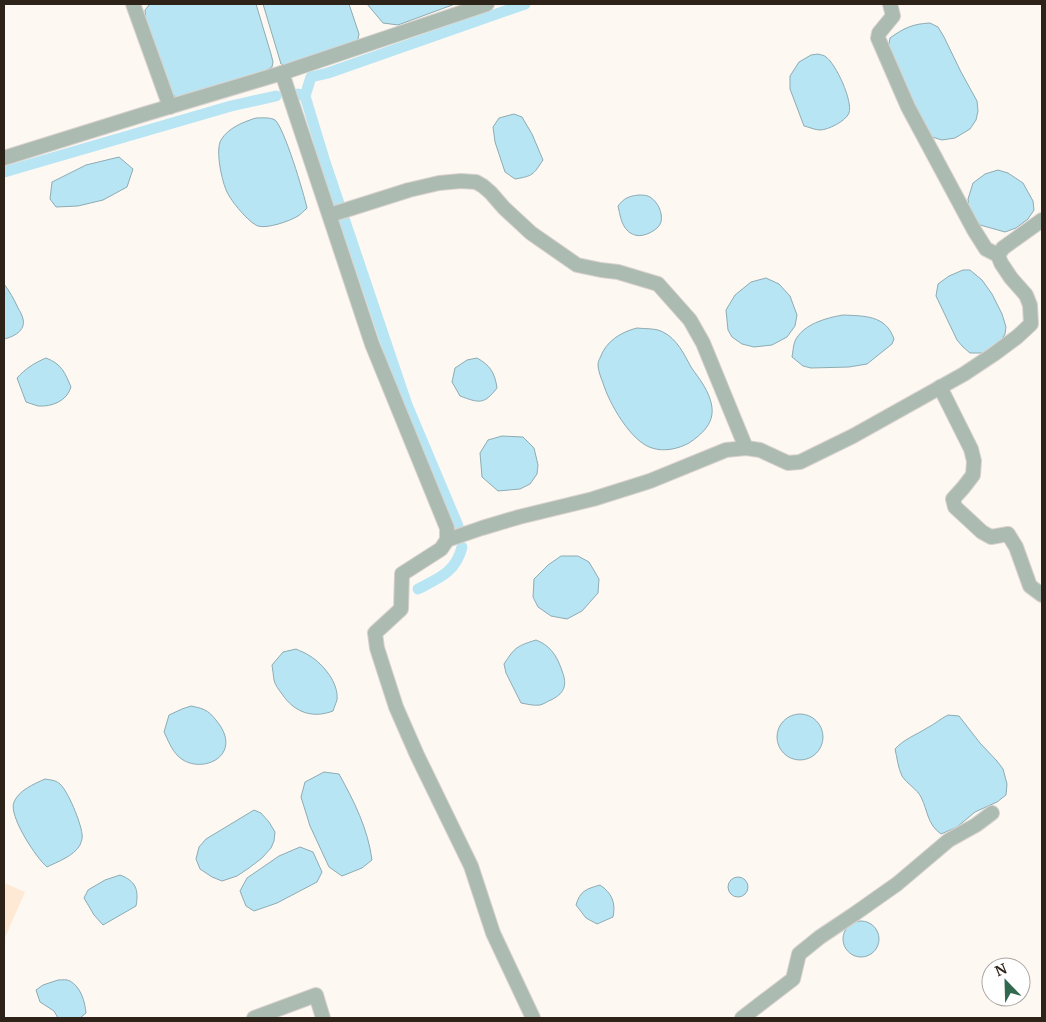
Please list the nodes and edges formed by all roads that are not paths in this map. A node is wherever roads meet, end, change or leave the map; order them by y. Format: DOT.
graph roads {
  1 [pos="133,4"];
  2 [pos="487,4"];
  3 [pos="890,4"];
  4 [pos="282,73"];
  5 [pos="170,107"];
  6 [pos="4,158"];
  7 [pos="330,215"];
  8 [pos="1042,220"];
  9 [pos="998,255"];
  10 [pos="940,387"];
  11 [pos="746,448"];
  12 [pos="447,540"];
  13 [pos="1042,595"];
  14 [pos="992,813"];
  15 [pos="254,1018"];
  16 [pos="323,1018"];
  17 [pos="533,1018"];
  18 [pos="742,1018"];
  1 -- 5 [label="street"];
  2 -- 4 [label="street"];
  3 -- 9 [label="street"];
  4 -- 5 [label="street"];
  4 -- 7 [label="street"];
  5 -- 6 [label="street"];
  7 -- 11 [label="street"];
  7 -- 12 [label="street"];
  8 -- 9 [label="street"];
  9 -- 10 [label="street"];
  10 -- 11 [label="street"];
  10 -- 13 [label="street"];
  11 -- 12 [label="street"];
  12 -- 17 [label="street"];
  14 -- 18 [label="street"];
  15 -- 16 [label="street"];
}
